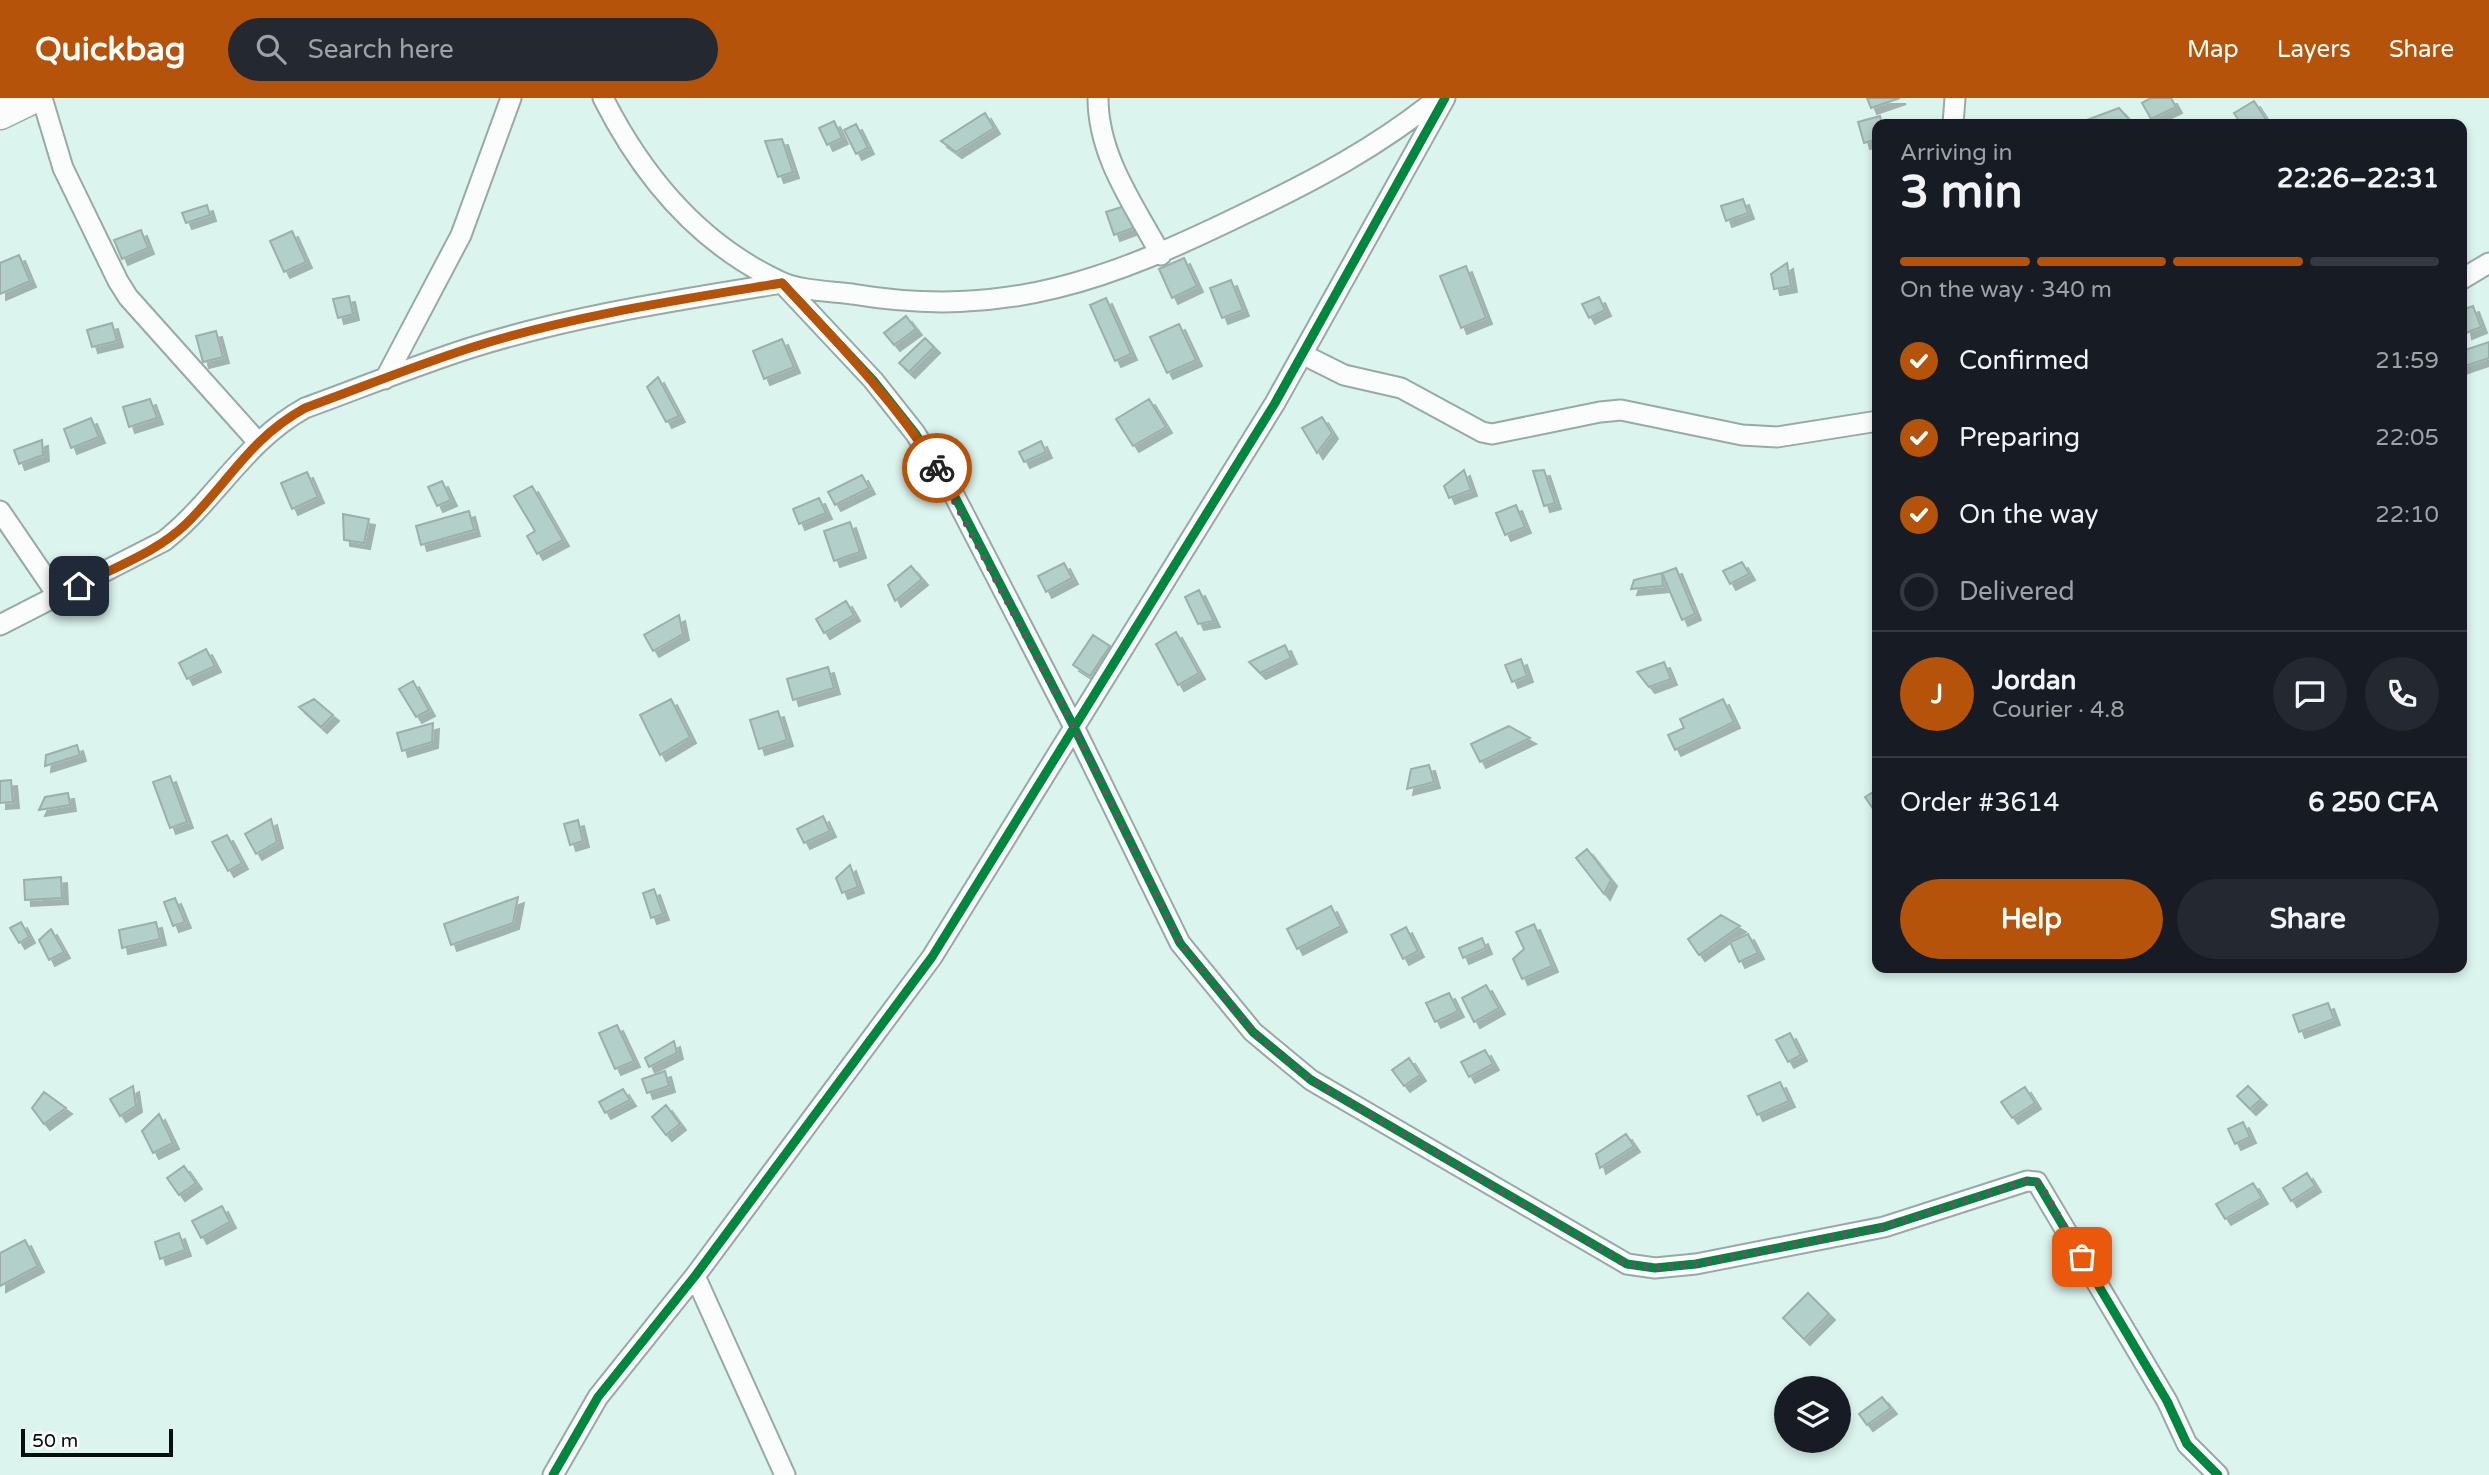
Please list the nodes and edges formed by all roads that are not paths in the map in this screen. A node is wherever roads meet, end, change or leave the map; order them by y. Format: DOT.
graph roads {
  1 [pos="31,98"];
  2 [pos="42,98"];
  3 [pos="510,98"];
  4 [pos="603,98"];
  5 [pos="1098,98"];
  6 [pos="1438,98"];
  7 [pos="1445,98"];
  8 [pos="1955,98"];
  9 [pos="0,113"];
  10 [pos="1953,119"];
  11 [pos="1161,254"];
  12 [pos="2489,263"];
  13 [pos="2467,276"];
  14 [pos="782,283"];
  15 [pos="1304,355"];
  16 [pos="385,379"];
  17 [pos="1872,422"];
  18 [pos="257,441"];
  19 [pos="0,511"];
  20 [pos="58,596"];
  21 [pos="0,625"];
  22 [pos="1075,730"];
  23 [pos="695,1276"];
  24 [pos="553,1475"];
  25 [pos="785,1475"];
  26 [pos="2218,1475"];
  1 -- 9 [label="highway"];
  2 -- 18 [label="street"];
  3 -- 16 [label="street"];
  4 -- 14 [label="street"];
  5 -- 11 [label="street"];
  6 -- 11 [label="street"];
  7 -- 15 [label="street"];
  8 -- 10 [label="street"];
  11 -- 14 [label="street"];
  12 -- 13 [label="street"];
  14 -- 16 [label="street"];
  14 -- 22 [label="street"];
  15 -- 17 [label="street"];
  15 -- 22 [label="street"];
  16 -- 18 [label="street"];
  18 -- 20 [label="street"];
  19 -- 20 [label="street"];
  20 -- 21 [label="street"];
  22 -- 23 [label="street"];
  22 -- 26 [label="street"];
  23 -- 24 [label="street"];
  23 -- 25 [label="street"];
}
